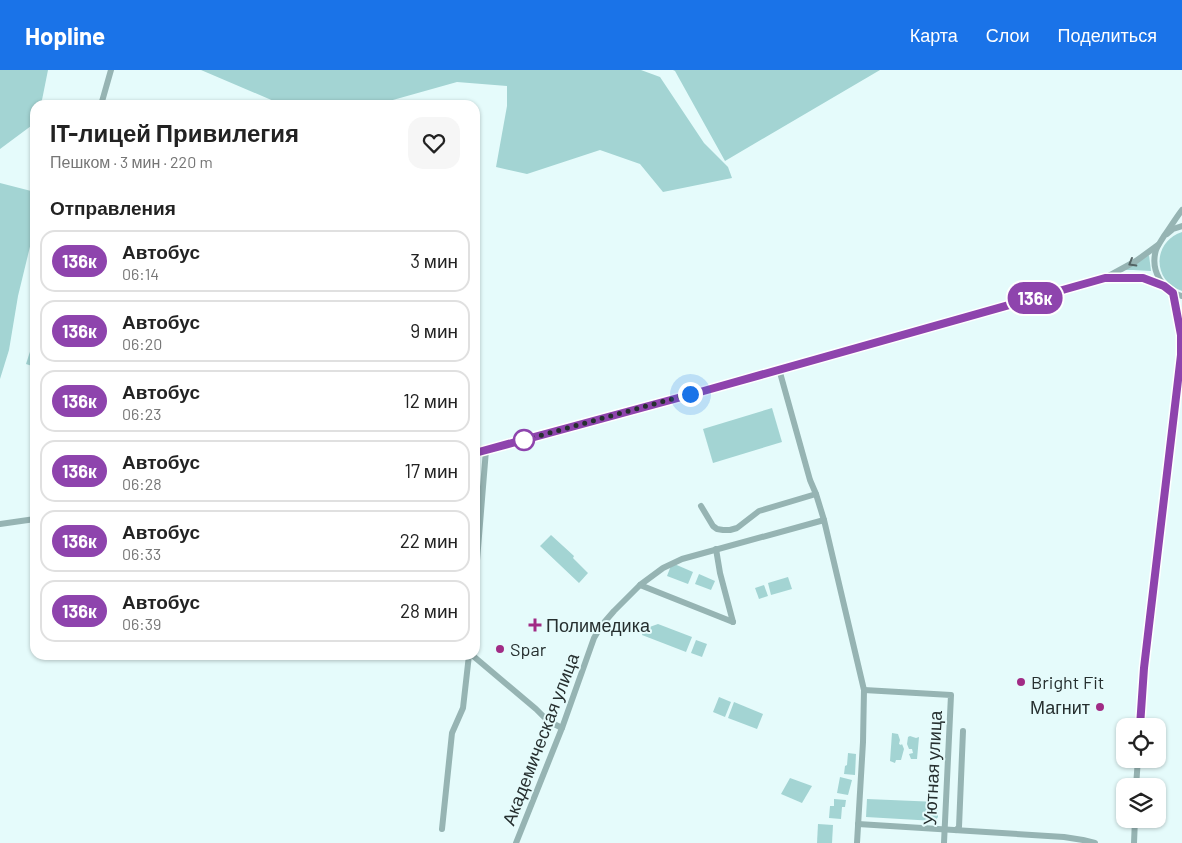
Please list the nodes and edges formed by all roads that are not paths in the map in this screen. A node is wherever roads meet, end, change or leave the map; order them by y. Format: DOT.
graph roads {
  1 [pos="111,70"];
  2 [pos="102,100"];
  3 [pos="1182,210"];
  4 [pos="1182,226"];
  5 [pos="1164,236"];
  6 [pos="1158,245"];
  7 [pos="1105,278"];
  8 [pos="1164,286"];
  9 [pos="1173,293"];
  10 [pos="1182,296"];
  11 [pos="1181,353"];
  12 [pos="779,369"];
  13 [pos="486,450"];
  14 [pos="480,452"];
  15 [pos="816,494"];
  16 [pos="701,506"];
  17 [pos="30,520"];
  18 [pos="824,520"];
  19 [pos="0,524"];
  20 [pos="480,524"];
  21 [pos="716,549"];
  22 [pos="640,585"];
  23 [pos="469,660"];
  24 [pos="476,660"];
  25 [pos="864,690"];
  26 [pos="1141,718"];
  27 [pos="562,728"];
  28 [pos="963,731"];
  29 [pos="858,824"];
  30 [pos="1135,828"];
  31 [pos="442,829"];
  32 [pos="944,829"];
  33 [pos="956,830"];
  34 [pos="516,843"];
  35 [pos="857,843"];
  36 [pos="944,843"];
  37 [pos="1095,843"];
  38 [pos="1134,843"];
  1 -- 2 [label="street"];
  3 -- 5 [label="street"];
  4 -- 5 [label="street"];
  5 -- 6 [label="street"];
  6 -- 7 [label="street, one-way"];
  6 -- 8 [label="street"];
  7 -- 8 [label="street"];
  7 -- 12 [label="street"];
  8 -- 9 [label="street"];
  9 -- 10 [label="street"];
  9 -- 11 [label="street"];
  11 -- 26 [label="street"];
  12 -- 13 [label="street"];
  12 -- 15 [label="street"];
  13 -- 14 [label="street"];
  13 -- 20 [label="street"];
  15 -- 16 [label="street"];
  15 -- 18 [label="street"];
  17 -- 19 [label="street"];
  18 -- 21 [label="street, Академическая улица"];
  18 -- 25 [label="street"];
  21 -- 22 [label="street, Академическая улица"];
  21 -- 22 [label="street"];
  22 -- 27 [label="street, Академическая улица"];
  23 -- 31 [label="street"];
  24 -- 27 [label="street"];
  25 -- 29 [label="street"];
  25 -- 32 [label="street, Уютная улица"];
  27 -- 34 [label="street, Академическая улица"];
  28 -- 33 [label="street"];
  29 -- 32 [label="street"];
  29 -- 35 [label="street"];
  30 -- 38 [label="street"];
  32 -- 33 [label="street"];
  32 -- 36 [label="street, Уютная улица"];
  33 -- 37 [label="street"];
}
